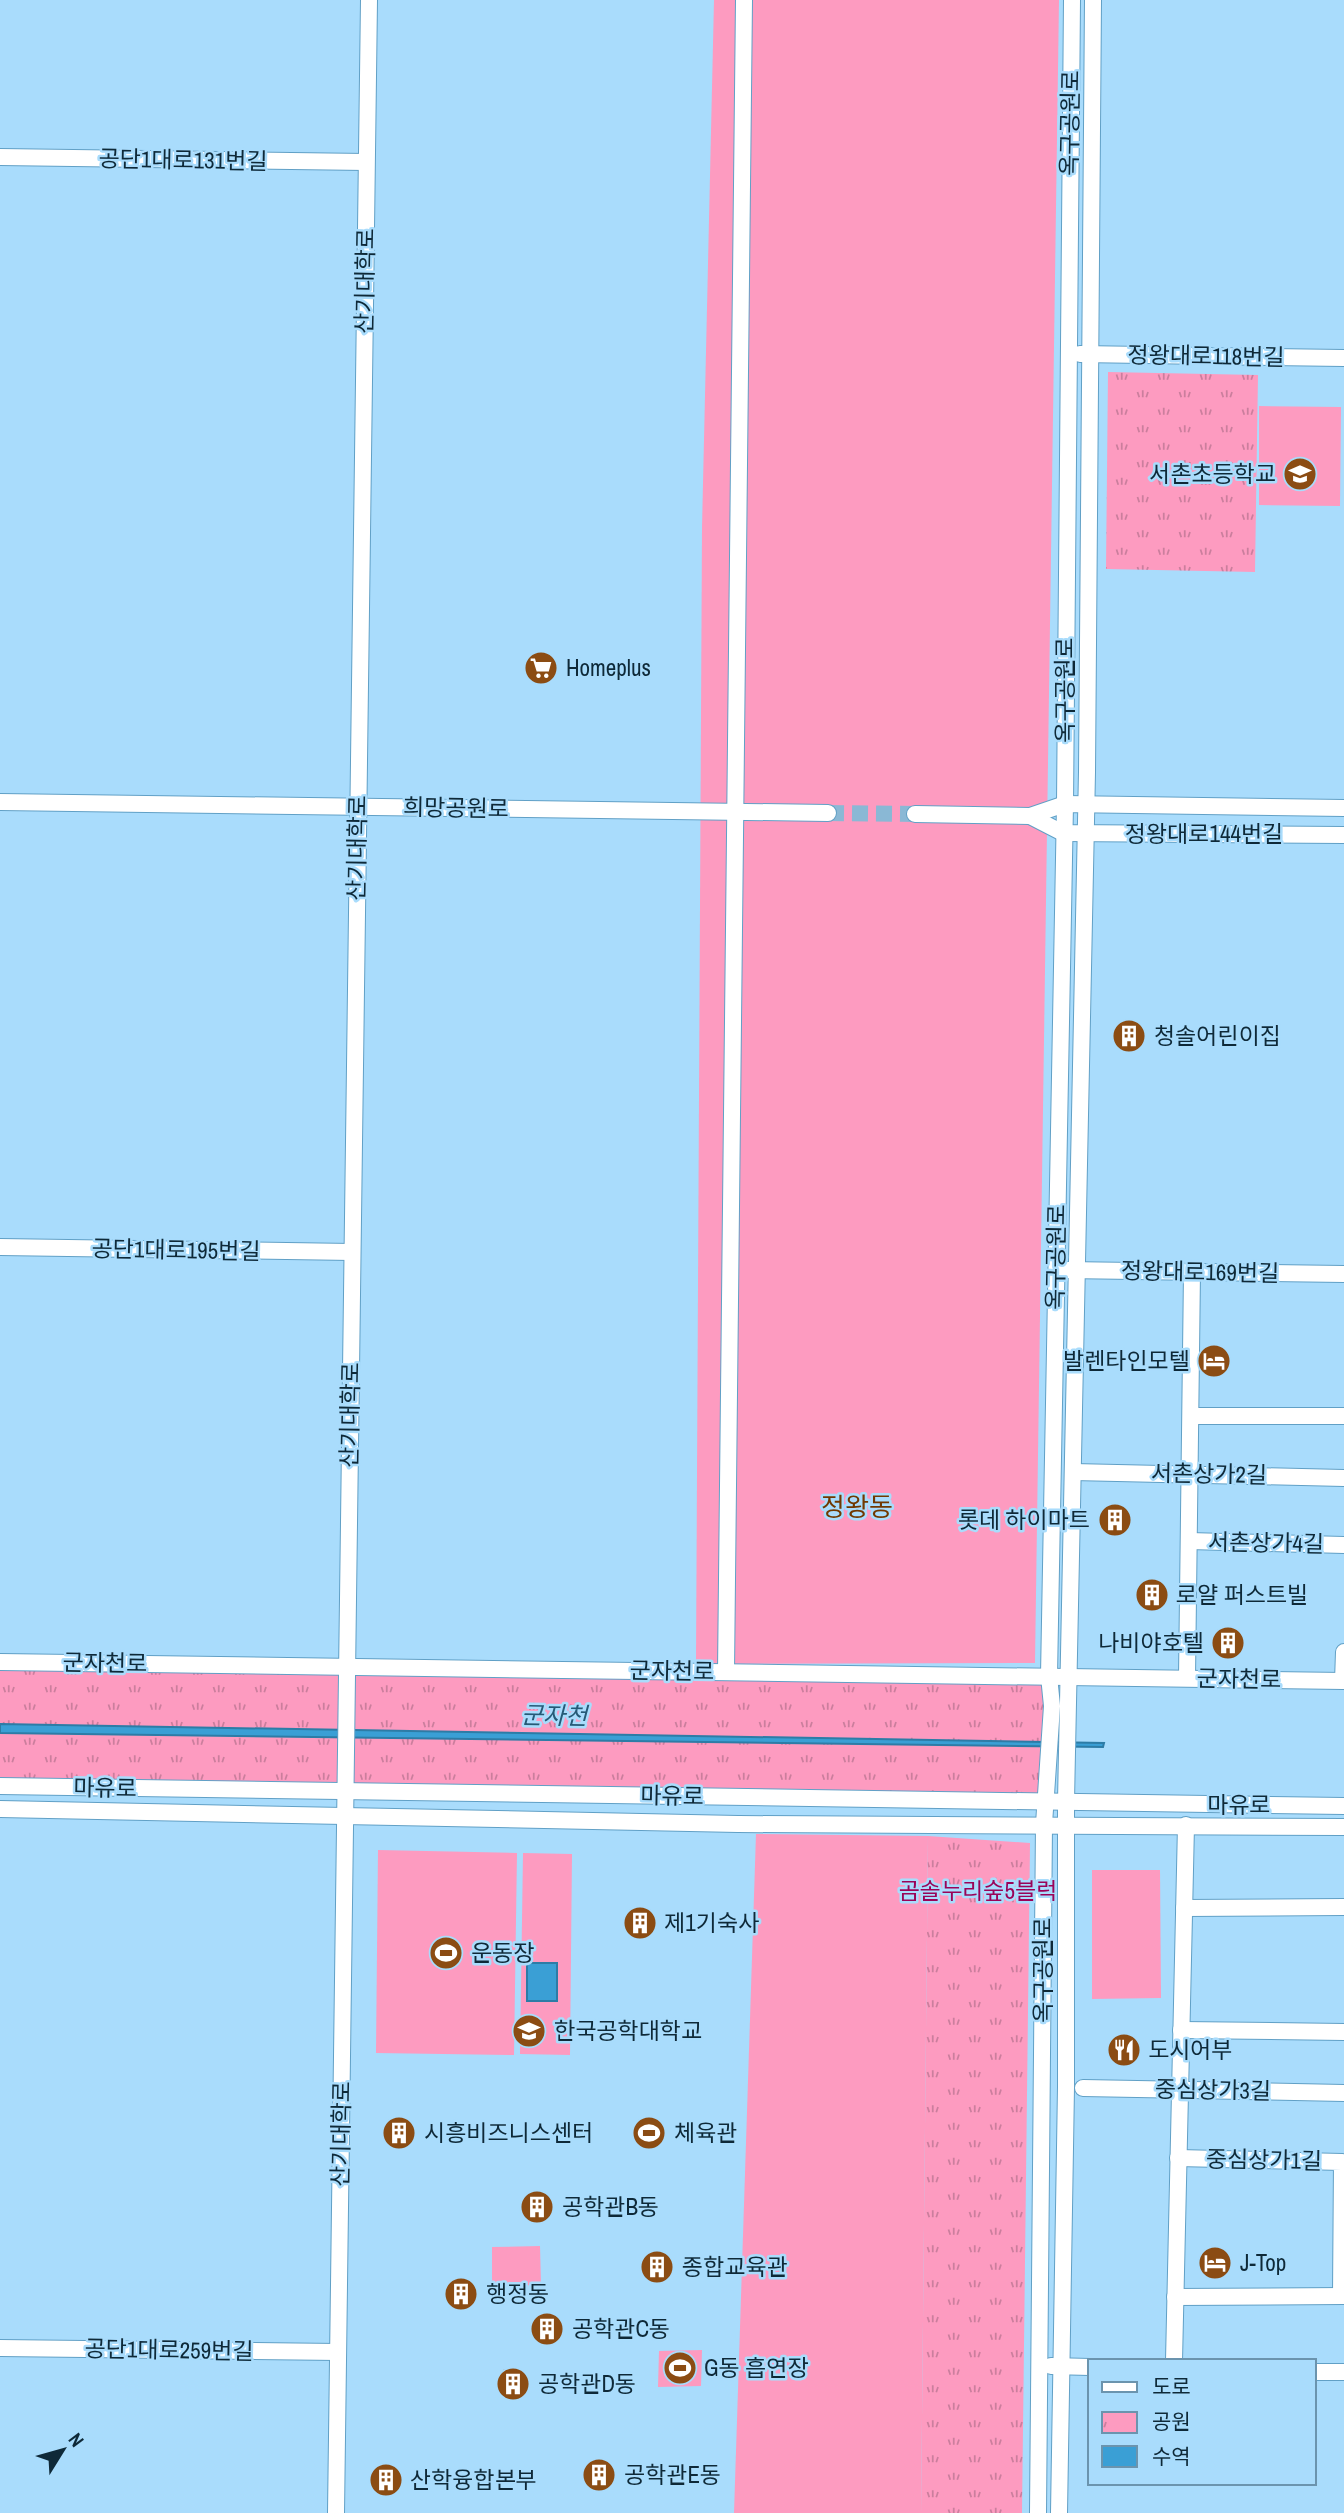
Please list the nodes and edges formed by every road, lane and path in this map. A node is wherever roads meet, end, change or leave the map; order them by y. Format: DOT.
graph roads {
  1 [pos="369,0"];
  2 [pos="744,0"];
  3 [pos="1072,0"];
  4 [pos="1093,0"];
  5 [pos="0,157"];
  6 [pos="366,162"];
  7 [pos="1068,354"];
  8 [pos="1088,355"];
  9 [pos="1344,358"];
  10 [pos="0,802"];
  11 [pos="1065,804"];
  12 [pos="1086,805"];
  13 [pos="358,807"];
  14 [pos="1344,808"];
  15 [pos="735,812"];
  16 [pos="828,813"];
  17 [pos="915,814"];
  18 [pos="1030,816"];
  19 [pos="1063,833"];
  20 [pos="1085,834"];
  21 [pos="1344,835"];
  22 [pos="0,1247"];
  23 [pos="352,1252"];
  24 [pos="1056,1270"];
  25 [pos="1077,1271"];
  26 [pos="1192,1272"];
  27 [pos="1344,1274"];
  28 [pos="1191,1416"];
  29 [pos="1344,1416"];
  30 [pos="1073,1472"];
  31 [pos="1190,1473"];
  32 [pos="1344,1478"];
  33 [pos="1189,1541"];
  34 [pos="1344,1545"];
  35 [pos="1344,1652"];
  36 [pos="0,1662"];
  37 [pos="347,1667"];
  38 [pos="726,1672"];
  39 [pos="1049,1676"];
  40 [pos="1069,1677"];
  41 [pos="1187,1678"];
  42 [pos="1344,1681"];
  43 [pos="0,1786"];
  44 [pos="345,1792"];
  45 [pos="1045,1801"];
  46 [pos="1066,1801"];
  47 [pos="1344,1806"];
  48 [pos="0,1809"];
  49 [pos="345,1816"];
  50 [pos="1044,1824"];
  51 [pos="1067,1824"];
  52 [pos="1186,1825"];
  53 [pos="1344,1827"];
  54 [pos="1184,1908"];
  55 [pos="1344,1908"];
  56 [pos="1181,2030"];
  57 [pos="1344,2032"];
  58 [pos="1083,2088"];
  59 [pos="1180,2089"];
  60 [pos="1344,2093"];
  61 [pos="1178,2158"];
  62 [pos="1342,2296"];
  63 [pos="1175,2297"];
  64 [pos="0,2348"];
  65 [pos="338,2352"];
  66 [pos="1174,2359"];
  67 [pos="1041,2366"];
  68 [pos="1060,2366"];
  69 [pos="1088,2367"];
  70 [pos="1316,2372"];
  71 [pos="1344,2372"];
  72 [pos="336,2513"];
  73 [pos="1038,2513"];
  74 [pos="1059,2513"];
  1 -- 6 [label="street, 산기대학로"];
  2 -- 15 [label="street"];
  3 -- 7 [label="street, 옥구공원로"];
  4 -- 8 [label="street, 옥구공원로"];
  5 -- 6 [label="street, 공단1대로131번길"];
  6 -- 13 [label="street, 산기대학로"];
  7 -- 8 [label="street, 정왕대로118번길"];
  7 -- 11 [label="street, 옥구공원로"];
  8 -- 9 [label="street, 정왕대로118번길"];
  8 -- 12 [label="street, 옥구공원로"];
  10 -- 13 [label="street, 희망공원로"];
  11 -- 12 [label="street, 정왕대로144번길"];
  11 -- 18 [label="street"];
  11 -- 19 [label="street, 옥구공원로"];
  12 -- 14 [label="street, 정왕대로144번길"];
  12 -- 20 [label="street, 옥구공원로"];
  13 -- 15 [label="street, 희망공원로"];
  13 -- 23 [label="street, 산기대학로"];
  15 -- 16 [label="street, 희망공원로"];
  15 -- 38 [label="street"];
  17 -- 18 [label="street"];
  18 -- 19 [label="street"];
  19 -- 20 [label="street, 정왕대로144번길"];
  19 -- 24 [label="street, 옥구공원로"];
  20 -- 21 [label="street, 정왕대로144번길"];
  20 -- 25 [label="street, 옥구공원로"];
  22 -- 23 [label="street, 공단1대로195번길"];
  23 -- 37 [label="street, 산기대학로"];
  24 -- 25 [label="street, 정왕대로169번길"];
  24 -- 39 [label="street, 옥구공원로"];
  25 -- 26 [label="street, 정왕대로169번길"];
  25 -- 30 [label="street, 옥구공원로"];
  26 -- 27 [label="street, 정왕대로169번길"];
  26 -- 28 [label="street, 서촌상가4길"];
  28 -- 29 [label="street"];
  28 -- 31 [label="street, 서촌상가4길"];
  30 -- 31 [label="street, 서촌상가2길"];
  30 -- 40 [label="street, 옥구공원로"];
  31 -- 32 [label="street, 서촌상가2길"];
  31 -- 33 [label="street, 서촌상가4길"];
  33 -- 34 [label="street, 서촌상가4길"];
  33 -- 41 [label="street, 서촌상가4길"];
  35 -- 42 [label="street"];
  36 -- 37 [label="street, 군자천로"];
  37 -- 38 [label="street, 군자천로"];
  37 -- 44 [label="street, 산기대학로"];
  38 -- 39 [label="street, 군자천로"];
  39 -- 40 [label="street, 군자천로"];
  39 -- 45 [label="street, 옥구공원로"];
  40 -- 41 [label="street, 군자천로"];
  40 -- 46 [label="street, 옥구공원로"];
  41 -- 42 [label="street, 군자천로"];
  43 -- 44 [label="street, 마유로"];
  44 -- 45 [label="street, 마유로"];
  44 -- 49 [label="street, 산기대학로"];
  45 -- 46 [label="street, 마유로"];
  45 -- 50 [label="street, 옥구공원로"];
  46 -- 47 [label="street, 마유로"];
  46 -- 51 [label="street, 옥구공원로"];
  48 -- 49 [label="street, 마유로"];
  49 -- 50 [label="street, 마유로"];
  49 -- 65 [label="street, 산기대학로"];
  50 -- 51 [label="street, 마유로"];
  50 -- 67 [label="street, 옥구공원로"];
  51 -- 52 [label="street, 마유로"];
  51 -- 68 [label="street, 옥구공원로"];
  52 -- 53 [label="street, 마유로"];
  52 -- 54 [label="street, 중심상가1길"];
  54 -- 55 [label="street"];
  54 -- 56 [label="street, 중심상가1길"];
  56 -- 57 [label="street"];
  56 -- 59 [label="street, 중심상가1길"];
  58 -- 59 [label="street, 중심상가3길"];
  59 -- 60 [label="street, 중심상가3길"];
  59 -- 61 [label="street, 중심상가1길"];
  61 -- 62 [label="street, 중심상가1길"];
  61 -- 63 [label="street, 중심상가1길"];
  62 -- 63 [label="street"];
  63 -- 66 [label="street, 중심상가1길"];
  64 -- 65 [label="street, 공단1대로259번길"];
  65 -- 72 [label="street, 산기대학로"];
  67 -- 68 [label="street"];
  67 -- 73 [label="street, 옥구공원로"];
  68 -- 69 [label="street"];
  68 -- 74 [label="street, 옥구공원로"];
  70 -- 71 [label="street"];
}
